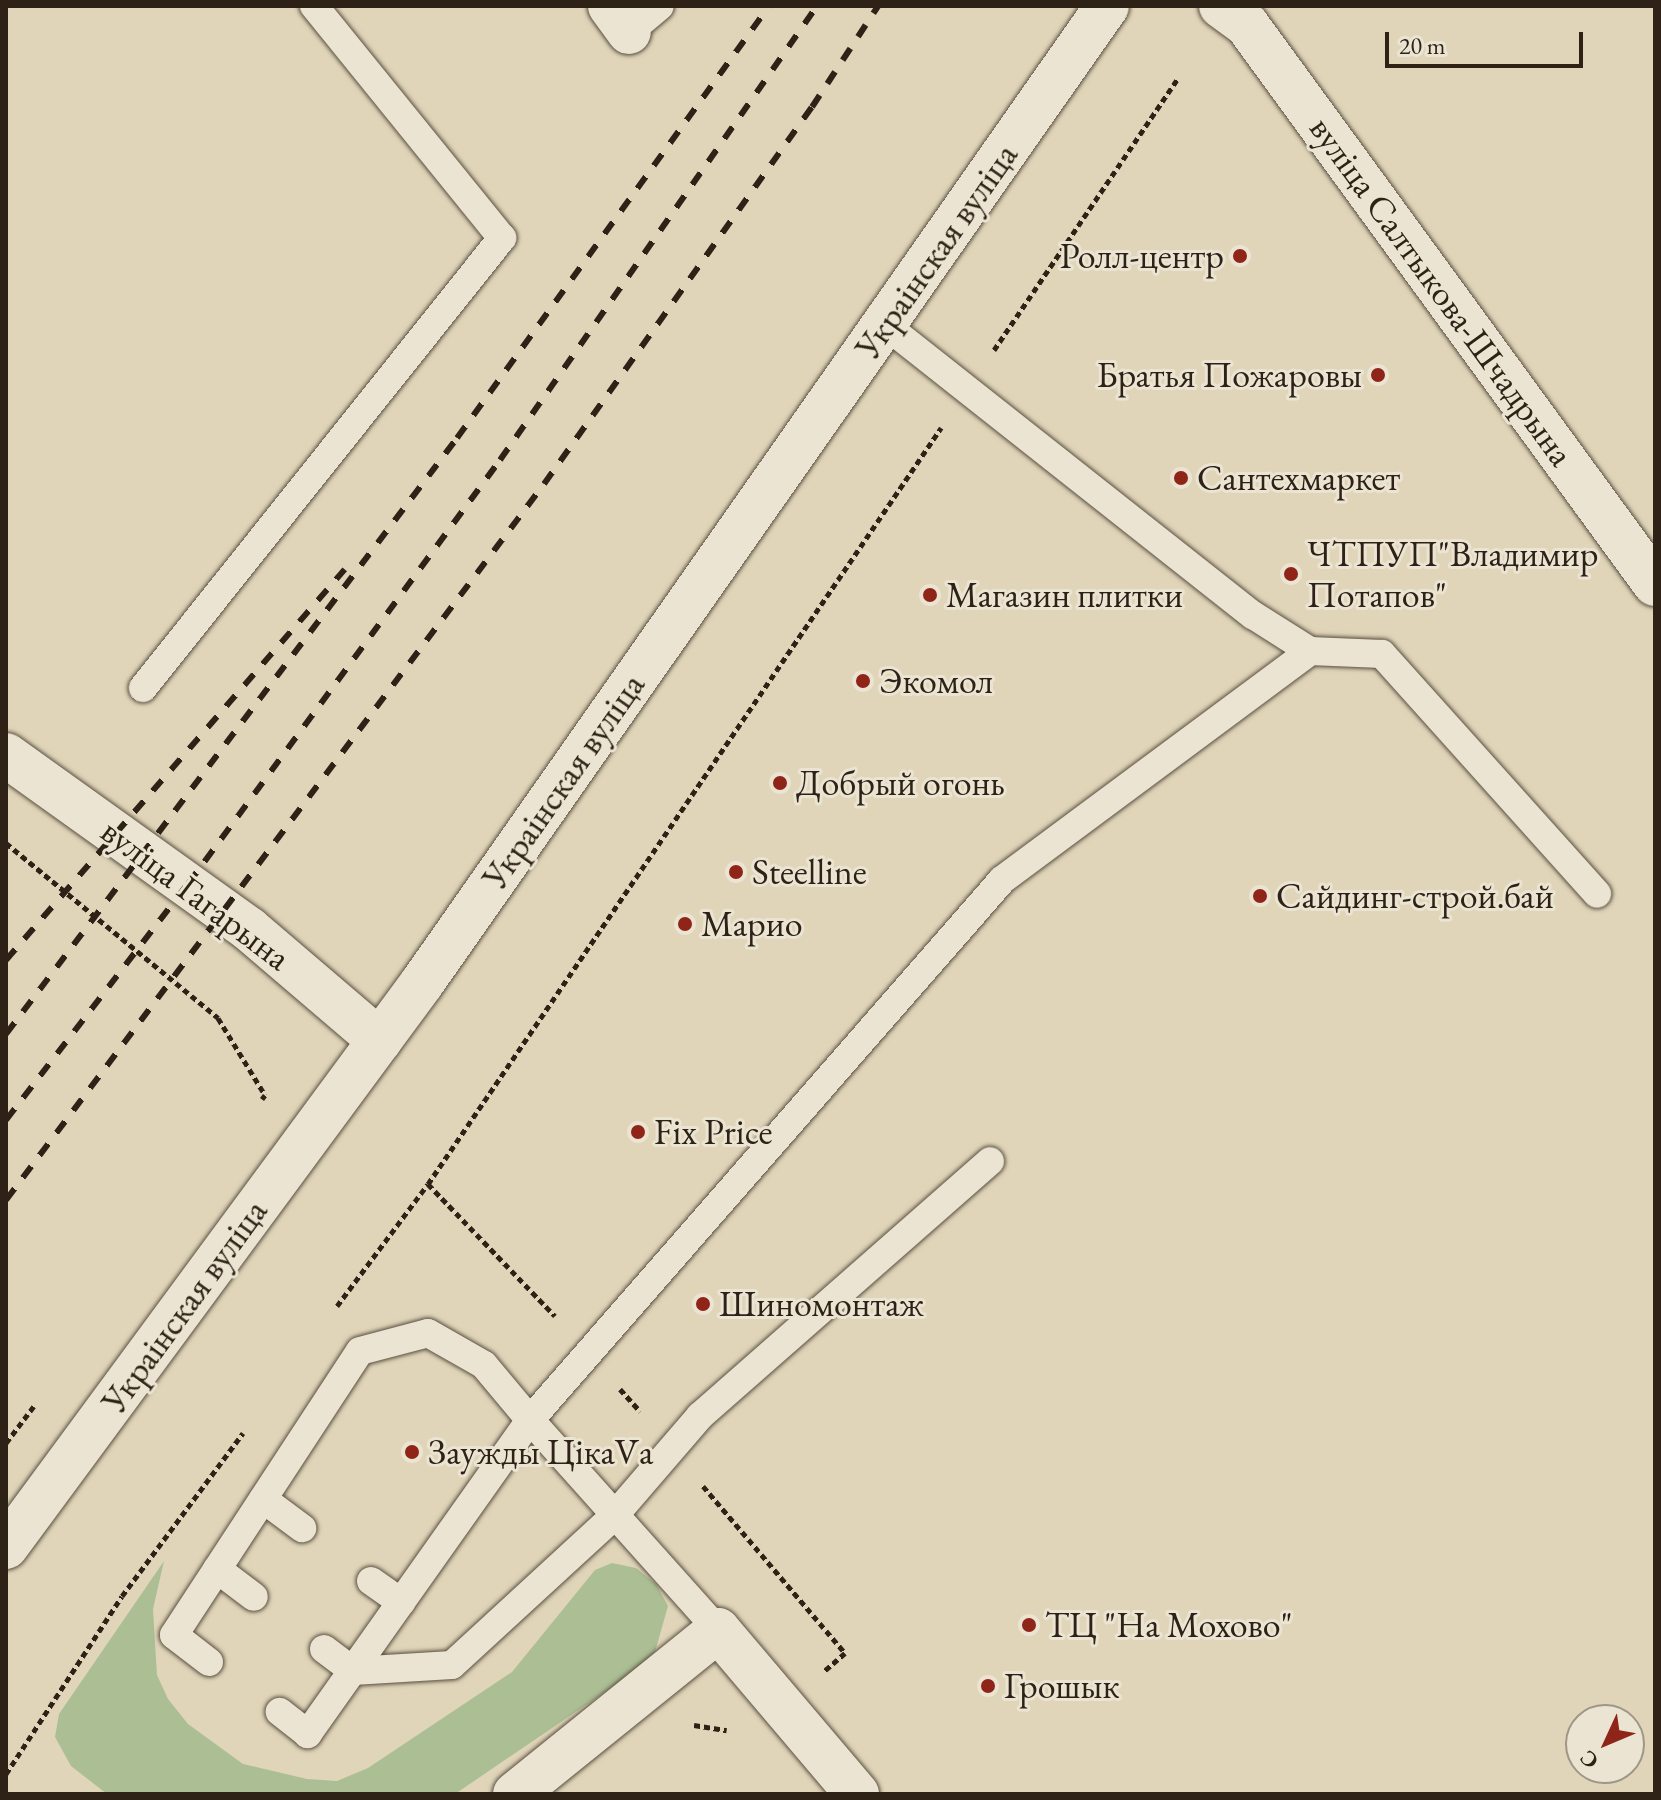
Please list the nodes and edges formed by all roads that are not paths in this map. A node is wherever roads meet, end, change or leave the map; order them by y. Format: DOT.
graph roads {
  1 [pos="314,6"];
  2 [pos="1107,6"];
  3 [pos="1221,6"];
  4 [pos="884,324"];
  5 [pos="1655,584"];
  6 [pos="1310,651"];
  7 [pos="143,688"];
  8 [pos="6,755"];
  9 [pos="1597,894"];
  10 [pos="380,1041"];
  11 [pos="990,1161"];
  12 [pos="530,1420"];
  13 [pos="263,1499"];
  14 [pos="614,1516"];
  15 [pos="302,1528"];
  16 [pos="6,1547"];
  17 [pos="217,1569"];
  18 [pos="371,1581"];
  19 [pos="254,1597"];
  20 [pos="401,1602"];
  21 [pos="718,1630"];
  22 [pos="324,1649"];
  23 [pos="209,1662"];
  24 [pos="353,1671"];
  25 [pos="280,1712"];
  26 [pos="515,1794"];
  27 [pos="857,1794"];
  1 -- 7 [label="lane"];
  2 -- 4 [label="main road, Украінская вуліца"];
  3 -- 5 [label="main road, вуліца Салтыкова-Шчадрына"];
  4 -- 6 [label="lane"];
  4 -- 10 [label="main road, Украінская вуліца"];
  6 -- 9 [label="lane"];
  6 -- 12 [label="lane"];
  8 -- 10 [label="main road, вуліца Гагарына"];
  10 -- 16 [label="main road, Украінская вуліца"];
  11 -- 14 [label="lane"];
  12 -- 13 [label="lane"];
  12 -- 14 [label="lane"];
  12 -- 20 [label="lane"];
  13 -- 15 [label="lane"];
  13 -- 17 [label="lane"];
  14 -- 21 [label="lane"];
  14 -- 24 [label="lane"];
  17 -- 19 [label="lane"];
  17 -- 23 [label="lane"];
  18 -- 20 [label="lane"];
  20 -- 24 [label="lane"];
  21 -- 26 [label="main road"];
  21 -- 27 [label="main road"];
  22 -- 24 [label="lane"];
  24 -- 25 [label="lane"];
}
